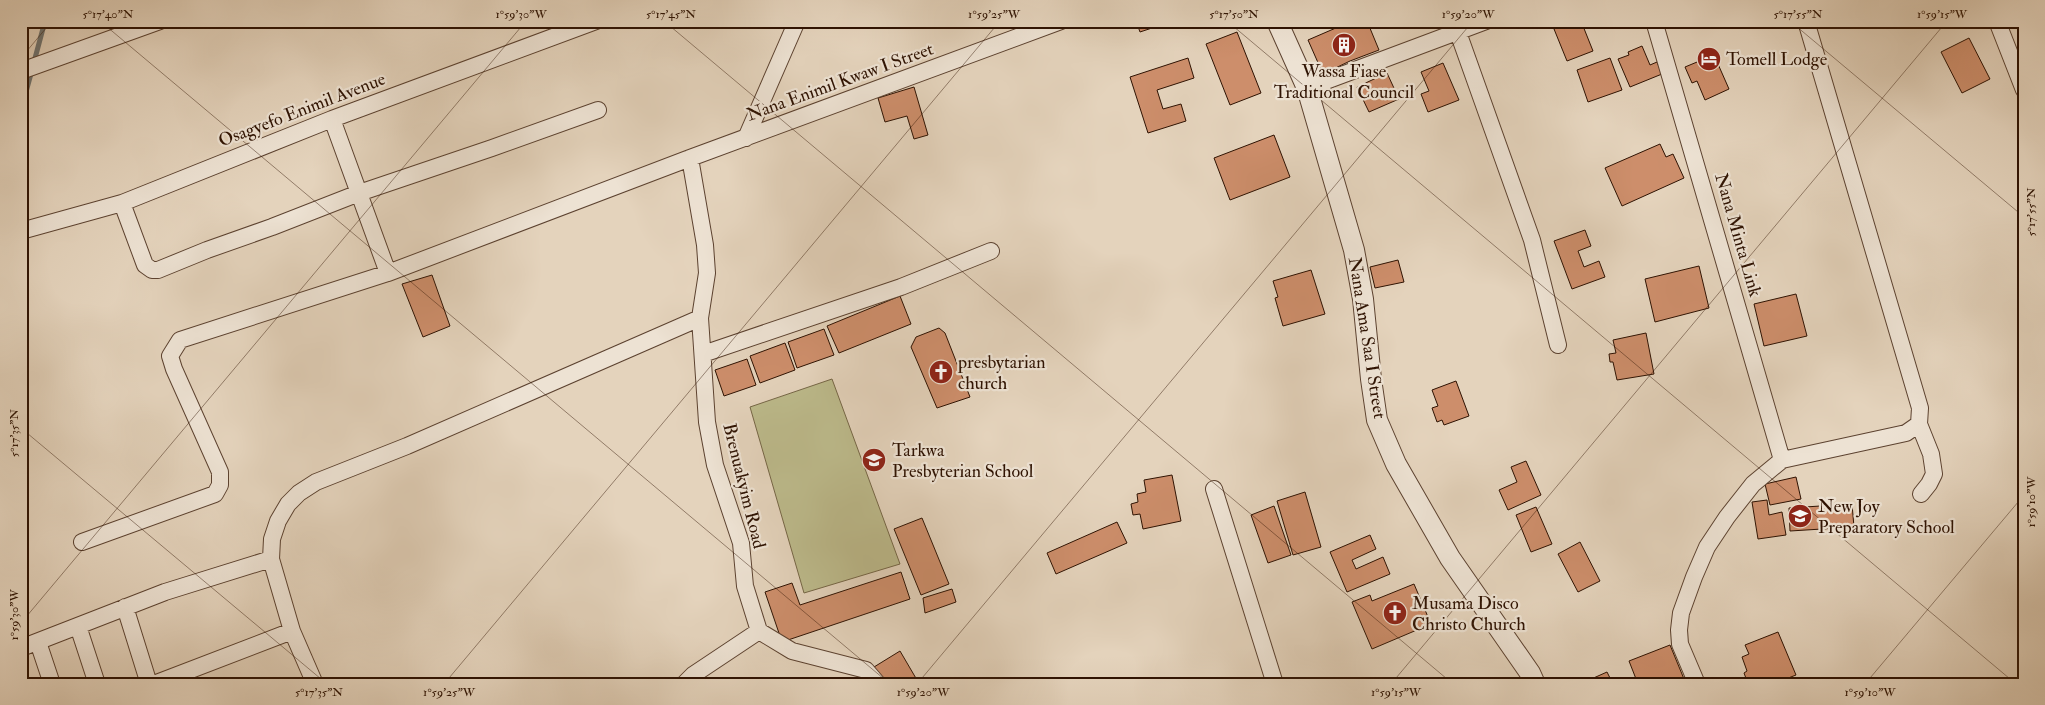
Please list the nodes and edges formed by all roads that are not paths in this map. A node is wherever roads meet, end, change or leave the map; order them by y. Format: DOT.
graph roads {
  1 [pos="160,21"];
  2 [pos="596,21"];
  3 [pos="797,21"];
  4 [pos="1061,21"];
  5 [pos="1277,21"];
  6 [pos="1486,21"];
  7 [pos="1654,21"];
  8 [pos="1806,21"];
  9 [pos="1997,21"];
  10 [pos="1456,26"];
  11 [pos="29,68"];
  12 [pos="1307,88"];
  13 [pos="2024,90"];
  14 [pos="598,110"];
  15 [pos="332,119"];
  16 [pos="746,138"];
  17 [pos="690,158"];
  18 [pos="359,193"];
  19 [pos="122,203"];
  20 [pos="21,231"];
  21 [pos="991,251"];
  22 [pos="388,273"];
  23 [pos="700,318"];
  24 [pos="1558,345"];
  25 [pos="703,354"];
  26 [pos="1918,424"];
  27 [pos="1782,460"];
  28 [pos="1214,489"];
  29 [pos="1921,494"];
  30 [pos="82,542"];
  31 [pos="271,559"];
  32 [pos="125,607"];
  33 [pos="78,626"];
  34 [pos="292,631"];
  35 [pos="759,631"];
  36 [pos="38,642"];
  37 [pos="21,648"];
  38 [pos="192,677"];
  39 [pos="52,684"];
  40 [pos="97,684"];
  41 [pos="149,684"];
  42 [pos="154,684"];
  43 [pos="315,684"];
  44 [pos="684,684"];
  45 [pos="878,684"];
  46 [pos="1275,684"];
  47 [pos="1535,684"];
  48 [pos="1697,684"];
  1 -- 11 [label="street"];
  2 -- 15 [label="street, Osagyefo Enimil Avenue"];
  3 -- 16 [label="street"];
  4 -- 16 [label="street, Nana Enimil Kwaw I Street"];
  5 -- 12 [label="street, Nana Ama Saa I Street"];
  6 -- 10 [label="street"];
  7 -- 27 [label="street, Nana Minta Link"];
  8 -- 26 [label="street"];
  9 -- 13 [label="street"];
  10 -- 12 [label="street"];
  10 -- 24 [label="street"];
  12 -- 47 [label="street, Nana Ama Saa I Street"];
  14 -- 18 [label="street"];
  15 -- 18 [label="street"];
  15 -- 19 [label="street, Osagyefo Enimil Avenue"];
  16 -- 17 [label="street, Nana Enimil Kwaw I Street"];
  17 -- 22 [label="street, Nana Enimil Kwaw I Street"];
  17 -- 23 [label="street, Brenuakyim Road"];
  18 -- 19 [label="street"];
  18 -- 22 [label="street"];
  19 -- 20 [label="street, Osagyefo Enimil Avenue"];
  21 -- 25 [label="street"];
  22 -- 30 [label="street, Nana Enimil Kwaw I Street"];
  23 -- 25 [label="street, Brenuakyim Road"];
  23 -- 31 [label="street"];
  25 -- 35 [label="street, Brenuakyim Road"];
  26 -- 27 [label="street"];
  26 -- 29 [label="street"];
  27 -- 48 [label="street"];
  28 -- 46 [label="street"];
  31 -- 32 [label="street"];
  31 -- 34 [label="street"];
  32 -- 33 [label="street"];
  32 -- 41 [label="street"];
  33 -- 36 [label="street"];
  33 -- 40 [label="street"];
  34 -- 38 [label="street"];
  34 -- 43 [label="street"];
  35 -- 44 [label="street"];
  35 -- 45 [label="street"];
  36 -- 37 [label="street"];
  36 -- 39 [label="street"];
  38 -- 42 [label="street"];
}
